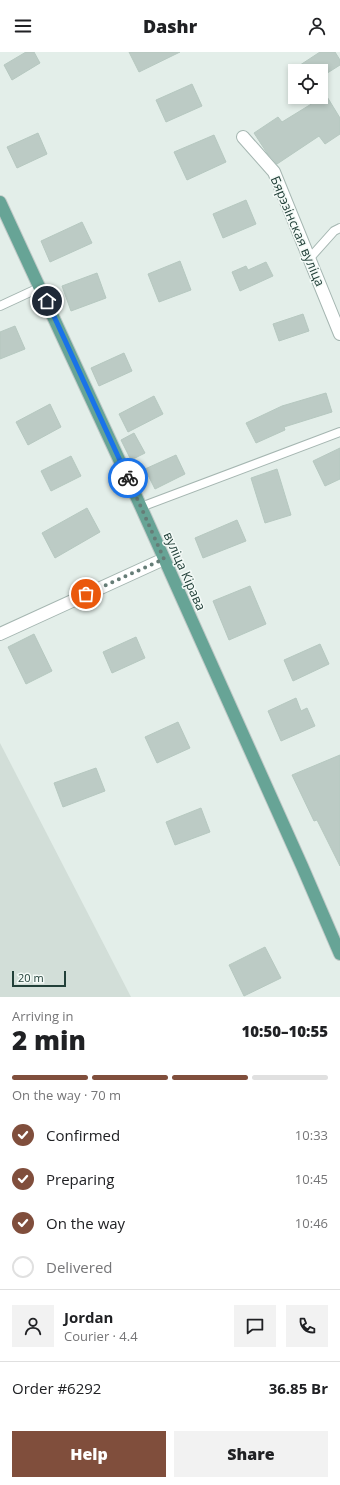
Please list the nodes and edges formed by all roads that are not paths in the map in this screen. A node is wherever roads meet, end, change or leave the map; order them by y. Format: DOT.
graph roads {
  1 [pos="243,137"];
  2 [pos="0,202"];
  3 [pos="340,228"];
  4 [pos="310,259"];
  5 [pos="41,287"];
  6 [pos="0,306"];
  7 [pos="340,334"];
  8 [pos="340,432"];
  9 [pos="141,507"];
  10 [pos="164,559"];
  11 [pos="0,634"];
  12 [pos="340,954"];
  1 -- 4 [label="street, Бярэзінская вуліца"];
  2 -- 5 [label="main road, вуліца Кірава"];
  3 -- 4 [label="lane"];
  4 -- 7 [label="street, Бярэзінская вуліца"];
  5 -- 6 [label="lane"];
  5 -- 9 [label="main road, вуліца Кірава"];
  8 -- 9 [label="lane"];
  9 -- 10 [label="main road, вуліца Кірава"];
  10 -- 11 [label="street"];
  10 -- 12 [label="main road, вуліца Кірава"];
}
